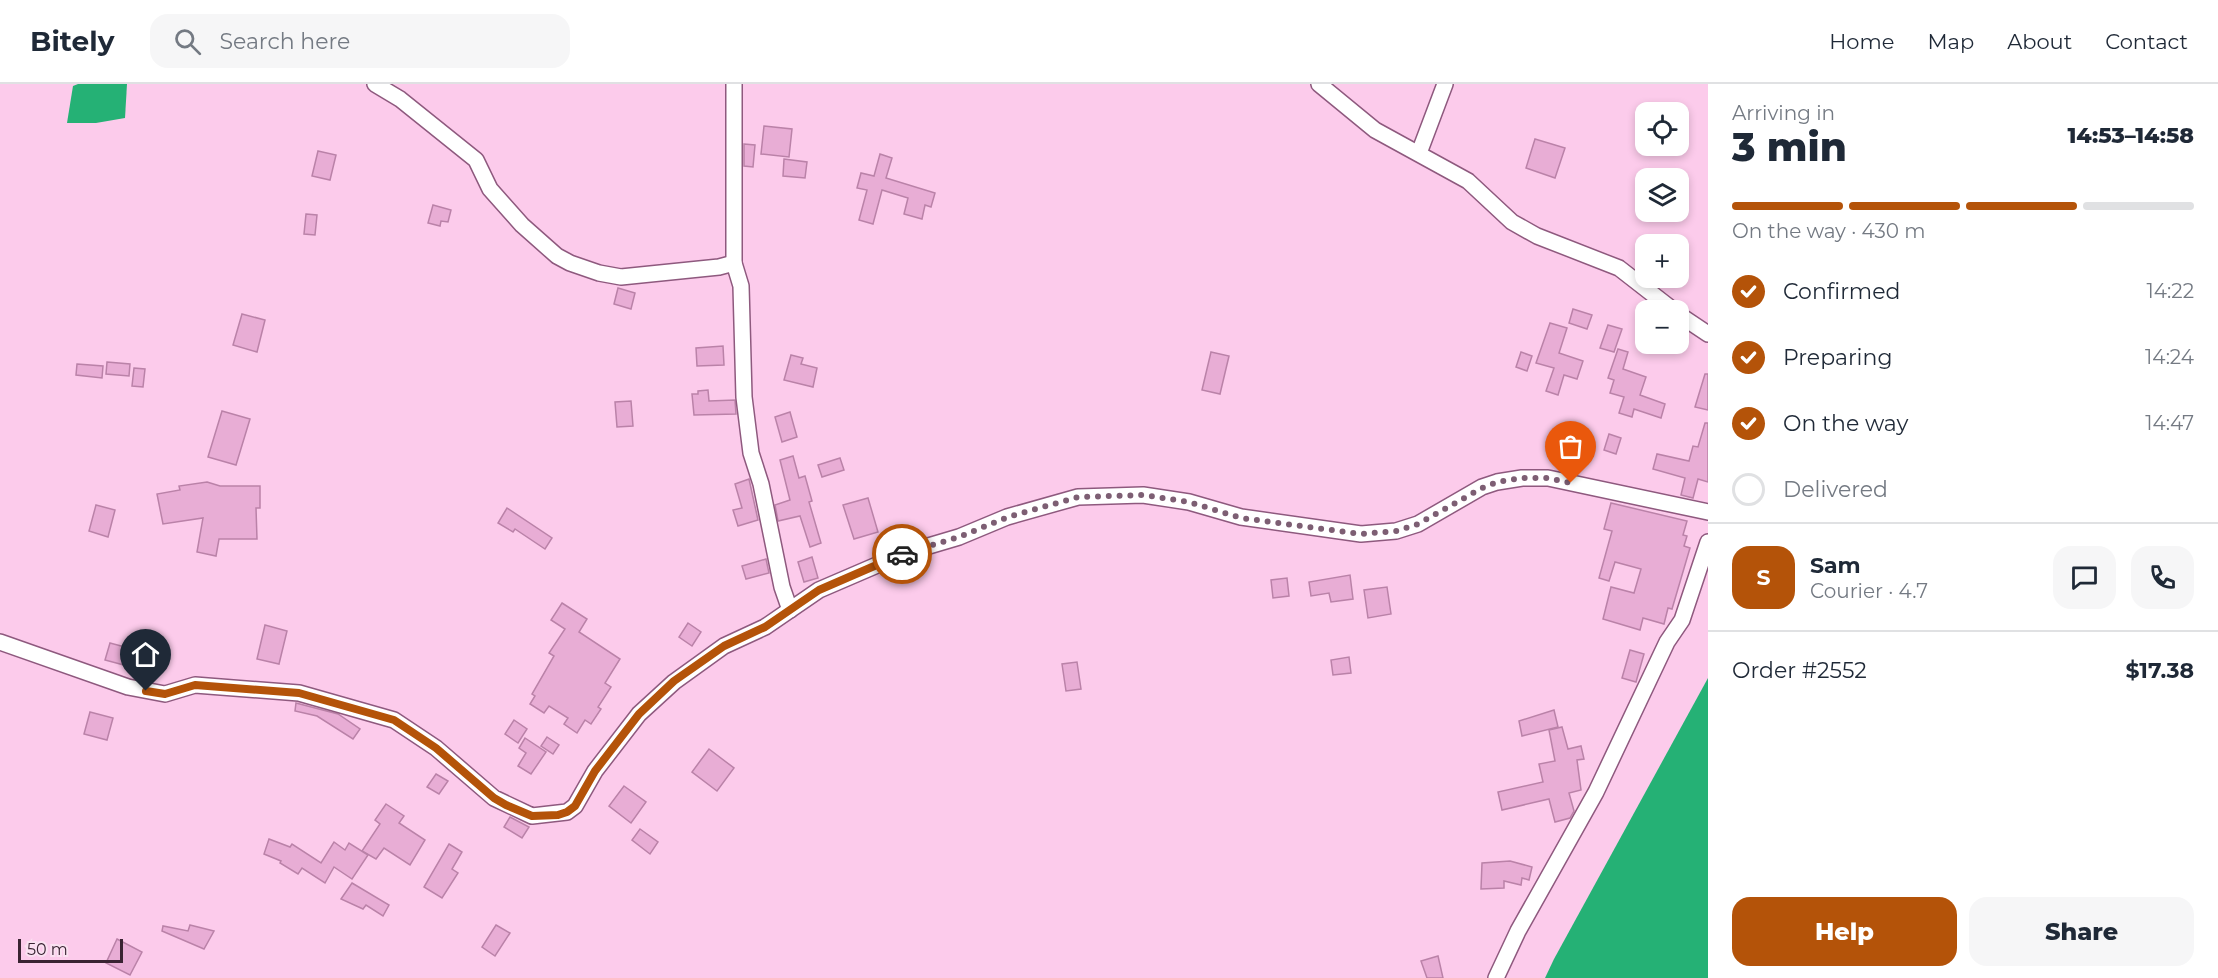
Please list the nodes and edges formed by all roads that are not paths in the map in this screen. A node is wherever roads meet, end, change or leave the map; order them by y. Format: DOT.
graph roads {
  1 [pos="375,84"];
  2 [pos="734,84"];
  3 [pos="1319,84"];
  4 [pos="1445,84"];
  5 [pos="1419,153"];
  6 [pos="734,263"];
  7 [pos="1660,300"];
  8 [pos="1689,321"];
  9 [pos="1708,334"];
  10 [pos="1708,513"];
  11 [pos="1708,542"];
  12 [pos="790,610"];
  13 [pos="0,642"];
  14 [pos="1496,978"];
  1 -- 6 [label="street"];
  2 -- 6 [label="street"];
  3 -- 5 [label="street"];
  4 -- 5 [label="street"];
  5 -- 7 [label="street"];
  6 -- 12 [label="street"];
  8 -- 9 [label="street"];
  10 -- 12 [label="street"];
  11 -- 14 [label="street"];
  12 -- 13 [label="street"];
}
